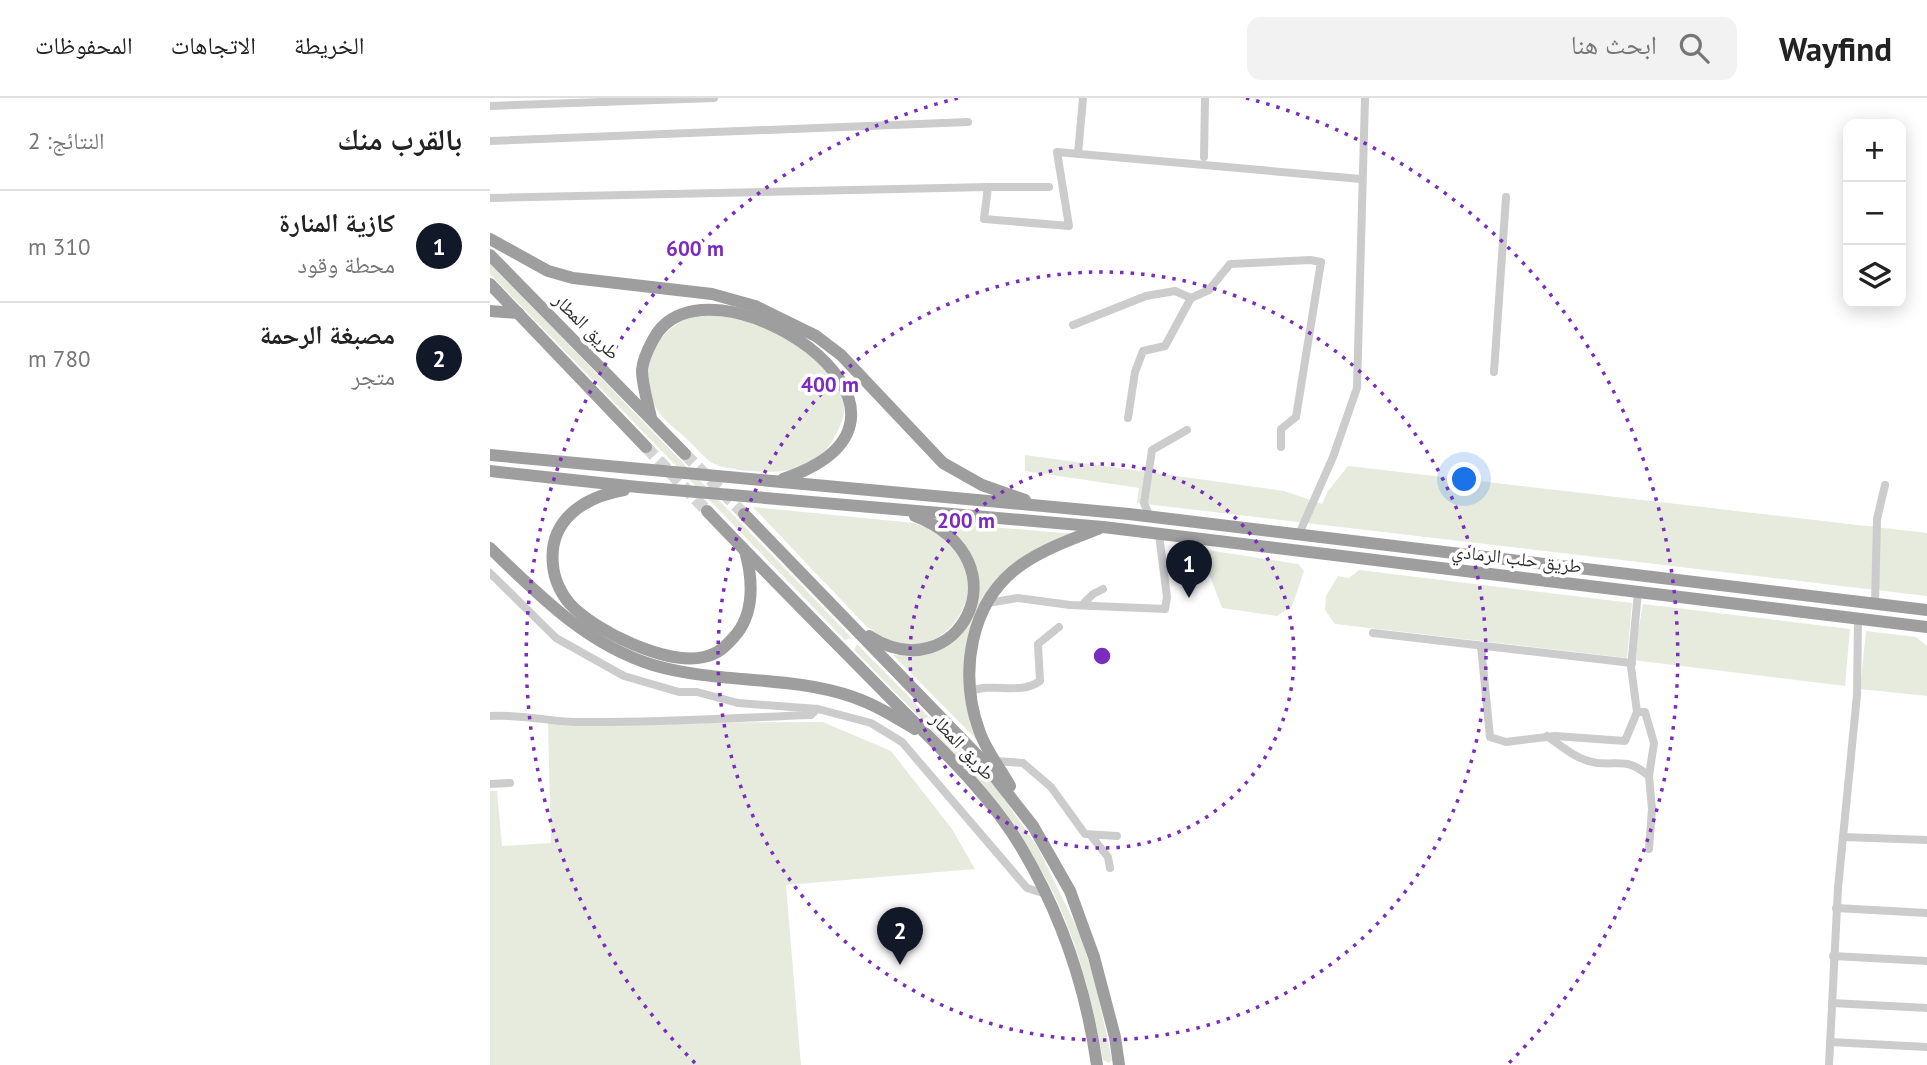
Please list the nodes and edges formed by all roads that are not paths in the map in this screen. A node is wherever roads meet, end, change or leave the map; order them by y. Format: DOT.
graph roads {
  1 [pos="715,98"];
  2 [pos="1083,98"];
  3 [pos="1205,98"];
  4 [pos="1365,98"];
  5 [pos="490,107"];
  6 [pos="968,122"];
  7 [pos="490,141"];
  8 [pos="1078,154"];
  9 [pos="1204,157"];
  10 [pos="1362,179"];
  11 [pos="988,187"];
  12 [pos="1049,187"];
  13 [pos="1506,197"];
  14 [pos="490,198"];
  15 [pos="490,239"];
  16 [pos="490,255"];
  17 [pos="490,284"];
  18 [pos="1191,298"];
  19 [pos="490,311"];
  20 [pos="518,313"];
  21 [pos="1073,324"];
  22 [pos="1494,372"];
  23 [pos="650,418"];
  24 [pos="1128,418"];
  25 [pos="1187,430"];
  26 [pos="646,447"];
  27 [pos="1281,447"];
  28 [pos="490,453"];
  29 [pos="685,454"];
  30 [pos="490,471"];
  31 [pos="778,481"];
  32 [pos="1885,485"];
  33 [pos="638,487"];
  34 [pos="707,511"];
  35 [pos="902,511"];
  36 [pos="744,514"];
  37 [pos="1129,514"];
  38 [pos="1150,517"];
  39 [pos="1102,527"];
  40 [pos="1295,533"];
  41 [pos="1159,534"];
  42 [pos="490,548"];
  43 [pos="744,551"];
  44 [pos="490,573"];
  45 [pos="1103,589"];
  46 [pos="1638,592"];
  47 [pos="988,603"];
  48 [pos="1875,604"];
  49 [pos="1082,605"];
  50 [pos="1927,610"];
  51 [pos="1858,619"];
  52 [pos="848,623"];
  53 [pos="1059,627"];
  54 [pos="1927,627"];
  55 [pos="1373,633"];
  56 [pos="860,635"];
  57 [pos="1481,646"];
  58 [pos="843,650"];
  59 [pos="1632,663"];
  60 [pos="971,692"];
  61 [pos="867,703"];
  62 [pos="817,709"];
  63 [pos="1637,712"];
  64 [pos="490,716"];
  65 [pos="871,723"];
  66 [pos="1548,736"];
  67 [pos="931,739"];
  68 [pos="996,761"];
  69 [pos="1649,776"];
  70 [pos="510,783"];
  71 [pos="490,784"];
  72 [pos="1033,826"];
  73 [pos="1092,836"];
  74 [pos="1117,836"];
  75 [pos="1843,837"];
  76 [pos="1927,840"];
  77 [pos="1649,849"];
  78 [pos="1110,868"];
  79 [pos="1046,894"];
  80 [pos="1836,908"];
  81 [pos="1927,913"];
  82 [pos="1833,956"];
  83 [pos="1927,961"];
  84 [pos="1832,1003"];
  85 [pos="1927,1009"];
  86 [pos="1830,1042"];
  87 [pos="1927,1047"];
  88 [pos="1097,1065"];
  89 [pos="1119,1065"];
  90 [pos="1829,1065"];
  1 -- 5 [label="street"];
  2 -- 8 [label="street"];
  3 -- 9 [label="street"];
  4 -- 10 [label="street"];
  6 -- 7 [label="street"];
  8 -- 10 [label="street"];
  8 -- 11 [label="street"];
  10 -- 40 [label="street"];
  11 -- 12 [label="street"];
  11 -- 14 [label="street"];
  13 -- 22 [label="street"];
  15 -- 37 [label="highway"];
  16 -- 23 [label="highway, طريق المطار"];
  17 -- 20 [label="highway, طريق المطار"];
  18 -- 21 [label="street"];
  18 -- 24 [label="street"];
  18 -- 27 [label="street"];
  19 -- 20 [label="highway"];
  20 -- 26 [label="highway, طريق المطار"];
  23 -- 29 [label="highway, طريق المطار"];
  23 -- 31 [label="highway"];
  25 -- 38 [label="street"];
  28 -- 31 [label="highway"];
  30 -- 33 [label="highway, طريق حلب الرمادي"];
  31 -- 37 [label="highway"];
  32 -- 48 [label="street"];
  33 -- 35 [label="highway, طريق حلب الرمادي"];
  33 -- 43 [label="highway"];
  34 -- 43 [label="highway, طريق المطار"];
  35 -- 39 [label="highway, طريق حلب الرمادي"];
  35 -- 52 [label="highway"];
  36 -- 52 [label="highway, طريق المطار"];
  37 -- 38 [label="highway, طريق حلب الرمادي"];
  38 -- 40 [label="highway, طريق حلب الرمادي"];
  39 -- 41 [label="highway, طريق حلب الرمادي"];
  39 -- 47 [label="highway"];
  40 -- 48 [label="highway, طريق حلب الرمادي"];
  41 -- 46 [label="highway, طريق حلب الرمادي"];
  41 -- 49 [label="street"];
  42 -- 61 [label="highway"];
  43 -- 58 [label="highway, طريق المطار"];
  44 -- 62 [label="street"];
  45 -- 49 [label="street"];
  46 -- 51 [label="highway, طريق حلب الرمادي"];
  46 -- 59 [label="street"];
  47 -- 49 [label="street"];
  47 -- 60 [label="highway"];
  48 -- 50 [label="highway, طريق حلب الرمادي"];
  51 -- 54 [label="highway, طريق حلب الرمادي"];
  51 -- 75 [label="street"];
  52 -- 56 [label="highway, طريق المطار"];
  53 -- 60 [label="street"];
  55 -- 57 [label="street"];
  56 -- 58 [label="highway"];
  56 -- 72 [label="highway, طريق المطار"];
  57 -- 59 [label="street"];
  57 -- 66 [label="street"];
  58 -- 67 [label="highway, طريق المطار"];
  59 -- 63 [label="street"];
  60 -- 68 [label="highway"];
  61 -- 65 [label="street"];
  61 -- 67 [label="highway"];
  62 -- 64 [label="street"];
  62 -- 65 [label="street"];
  63 -- 66 [label="street"];
  63 -- 69 [label="street"];
  65 -- 79 [label="street"];
  66 -- 69 [label="street"];
  67 -- 79 [label="highway, طريق المطار"];
  68 -- 72 [label="highway"];
  68 -- 73 [label="street"];
  69 -- 77 [label="street"];
  70 -- 71 [label="street"];
  72 -- 89 [label="highway, طريق المطار"];
  73 -- 74 [label="street"];
  73 -- 78 [label="street"];
  75 -- 76 [label="street"];
  75 -- 80 [label="street"];
  79 -- 88 [label="highway, طريق المطار"];
  80 -- 81 [label="street"];
  80 -- 82 [label="street"];
  82 -- 83 [label="street"];
  82 -- 84 [label="street"];
  84 -- 85 [label="street"];
  84 -- 86 [label="street"];
  86 -- 87 [label="street"];
  86 -- 90 [label="street"];
}
